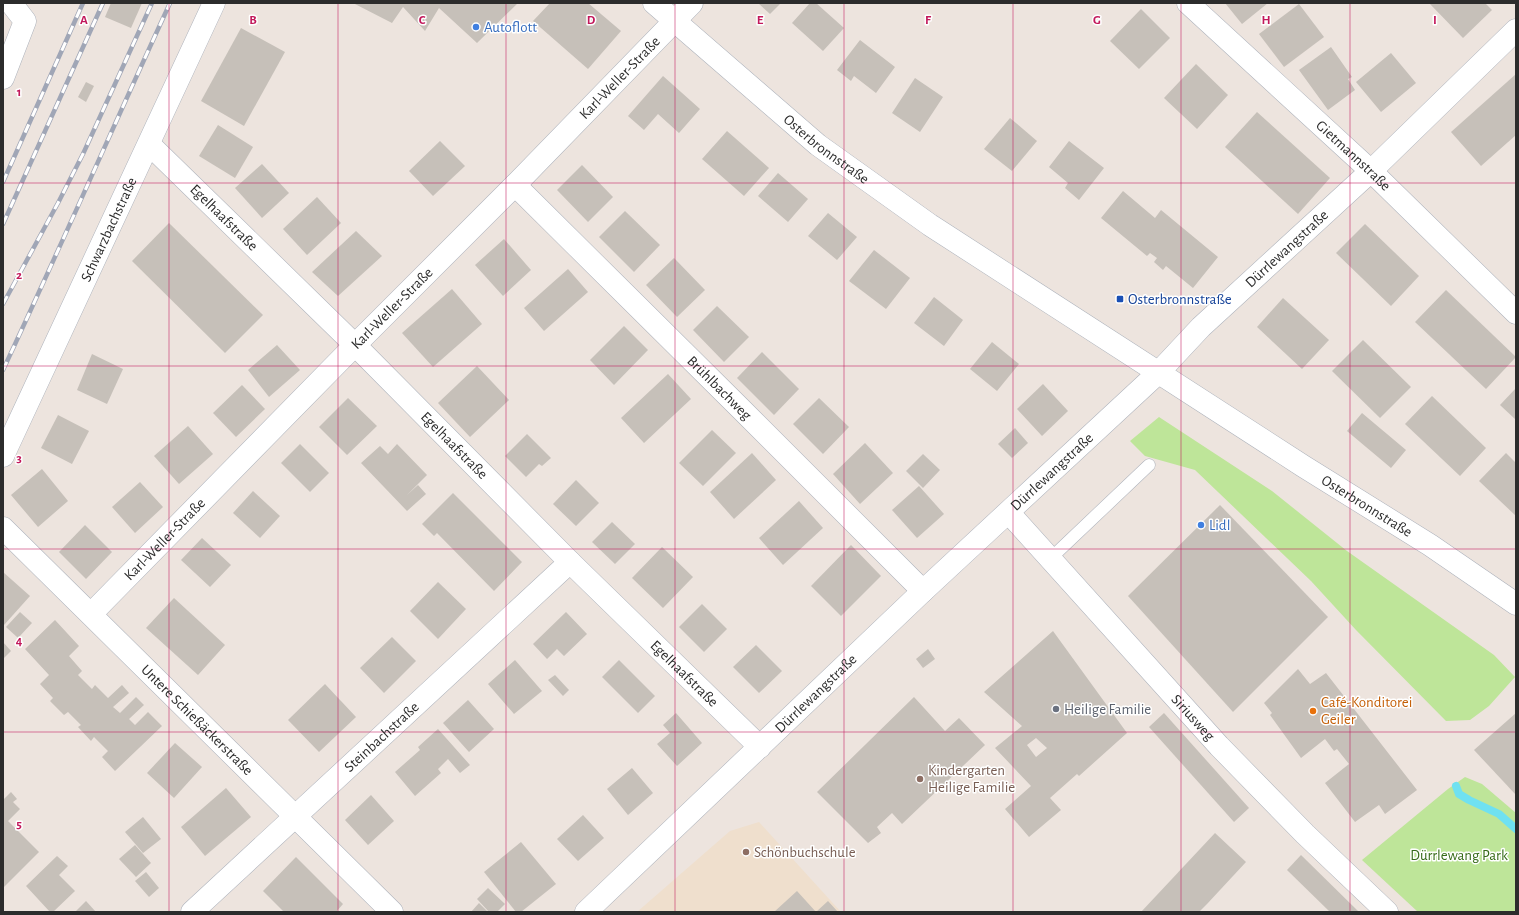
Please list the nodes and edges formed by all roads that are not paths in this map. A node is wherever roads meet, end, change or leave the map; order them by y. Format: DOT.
graph roads {
  1 [pos="11,3"];
  2 [pos="214,3"];
  3 [pos="654,3"];
  4 [pos="692,3"];
  5 [pos="1188,3"];
  6 [pos="675,21"];
  7 [pos="1516,30"];
  8 [pos="3,78"];
  9 [pos="149,144"];
  10 [pos="1371,171"];
  11 [pos="515,185"];
  12 [pos="1516,312"];
  13 [pos="355,345"];
  14 [pos="1158,373"];
  15 [pos="3,456"];
  16 [pos="1149,465"];
  17 [pos="1009,513"];
  18 [pos="3,528"];
  19 [pos="1050,559"];
  20 [pos="570,562"];
  21 [pos="923,591"];
  22 [pos="1516,604"];
  23 [pos="91,614"];
  24 [pos="760,747"];
  25 [pos="296,816"];
  26 [pos="192,912"];
  27 [pos="392,912"];
  28 [pos="586,912"];
  29 [pos="1387,912"];
  1 -- 8 [label="street"];
  2 -- 9 [label="street, Schwarzbachstraße"];
  3 -- 6 [label="street, Osterbronnstraße"];
  4 -- 6 [label="street, Karl-Weller-Straße"];
  5 -- 10 [label="street, Gietmannstraße"];
  6 -- 11 [label="street, Karl-Weller-Straße"];
  6 -- 14 [label="street, Osterbronnstraße"];
  7 -- 10 [label="street, Dürrlewangstraße"];
  9 -- 13 [label="street, Egelhaafstraße"];
  9 -- 15 [label="street, Schwarzbachstraße"];
  10 -- 12 [label="street, Gietmannstraße"];
  10 -- 14 [label="street, Dürrlewangstraße"];
  11 -- 13 [label="street, Karl-Weller-Straße"];
  11 -- 21 [label="street, Brühlbachweg"];
  13 -- 20 [label="street, Egelhaafstraße"];
  13 -- 23 [label="street, Karl-Weller-Straße"];
  14 -- 17 [label="street, Dürrlewangstraße"];
  14 -- 22 [label="street, Osterbronnstraße"];
  16 -- 19 [label="lane"];
  17 -- 19 [label="street, Siriusweg"];
  17 -- 21 [label="street, Dürrlewangstraße"];
  18 -- 23 [label="street, Untere Schießäckerstraße"];
  19 -- 29 [label="street, Siriusweg"];
  20 -- 24 [label="street, Egelhaafstraße"];
  20 -- 25 [label="street, Steinbachstraße"];
  21 -- 24 [label="street, Dürrlewangstraße"];
  23 -- 25 [label="street, Untere Schießäckerstraße"];
  24 -- 28 [label="street, Dürrlewangstraße"];
  25 -- 26 [label="street, Steinbachstraße"];
  25 -- 27 [label="street, Untere Schießäckerstraße"];
}
